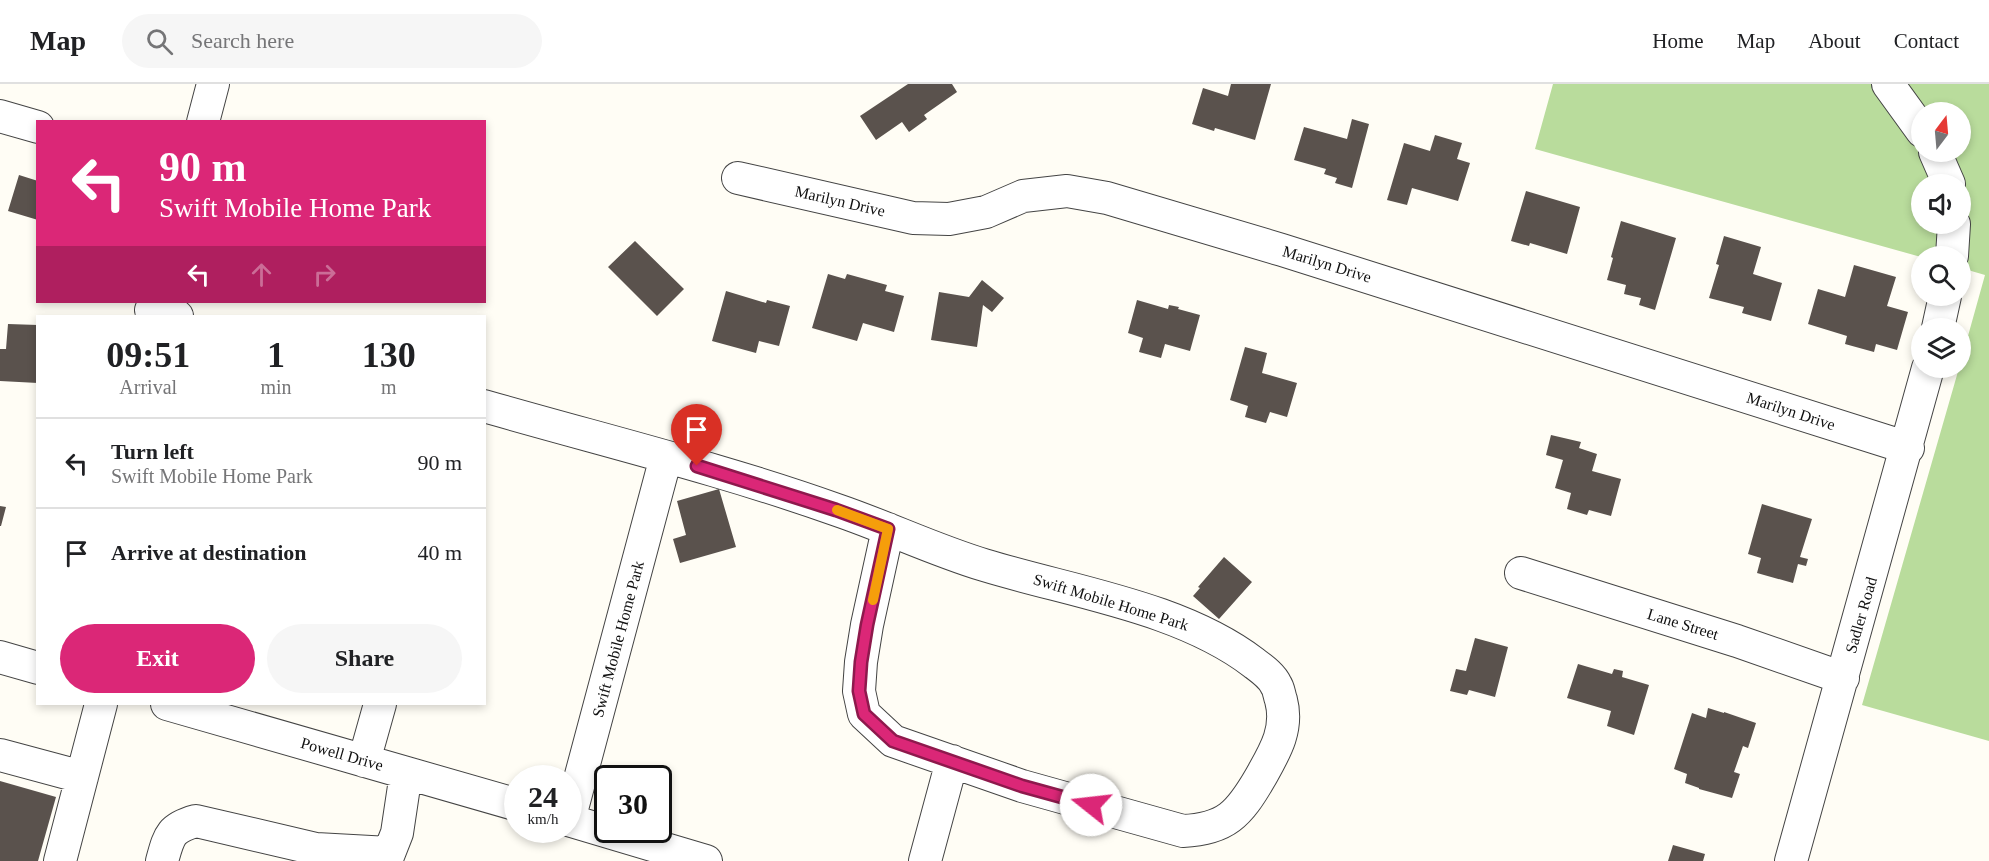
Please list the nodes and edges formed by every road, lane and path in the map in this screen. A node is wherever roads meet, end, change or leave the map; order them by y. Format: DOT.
graph roads {
  1 [pos="213,84"];
  2 [pos="1887,84"];
  3 [pos="0,116"];
  4 [pos="1911,116"];
  5 [pos="203,120"];
  6 [pos="36,126"];
  7 [pos="738,178"];
  8 [pos="1926,378"];
  9 [pos="486,407"];
  10 [pos="1908,448"];
  11 [pos="666,457"];
  12 [pos="888,529"];
  13 [pos="1521,573"];
  14 [pos="0,657"];
  15 [pos="36,667"];
  16 [pos="1843,678"];
  17 [pos="101,705"];
  18 [pos="171,705"];
  19 [pos="380,705"];
  20 [pos="0,755"];
  21 [pos="364,760"];
  22 [pos="952,761"];
  23 [pos="582,771"];
  24 [pos="406,772"];
  25 [pos="82,777"];
  26 [pos="504,801"];
  27 [pos="582,824"];
  28 [pos="268,850"];
  29 [pos="388,857"];
  30 [pos="60,861"];
  31 [pos="162,861"];
  32 [pos="706,861"];
  33 [pos="925,861"];
  34 [pos="1791,861"];
  1 -- 5 [label="street"];
  2 -- 4 [label="street"];
  3 -- 6 [label="street"];
  7 -- 10 [label="street, Marilyn Drive"];
  8 -- 10 [label="street, Sadler Road"];
  9 -- 11 [label="street, Swift Mobile Home Park"];
  10 -- 16 [label="street, Sadler Road"];
  11 -- 12 [label="street, Swift Mobile Home Park"];
  11 -- 23 [label="street, Swift Mobile Home Park"];
  12 -- 22 [label="street, Swift Mobile Home Park"];
  12 -- 22 [label="street, Swift Mobile Home Park"];
  13 -- 16 [label="street, Lane Street"];
  14 -- 15 [label="street"];
  16 -- 34 [label="street, Sadler Road"];
  17 -- 25 [label="street"];
  18 -- 21 [label="street, Powell Drive"];
  19 -- 21 [label="street"];
  20 -- 25 [label="street"];
  21 -- 24 [label="street, Powell Drive"];
  22 -- 33 [label="street"];
  24 -- 26 [label="street, Powell Drive"];
  24 -- 29 [label="street"];
  25 -- 30 [label="street"];
  27 -- 32 [label="street"];
  28 -- 29 [label="street"];
  28 -- 31 [label="street"];
}
